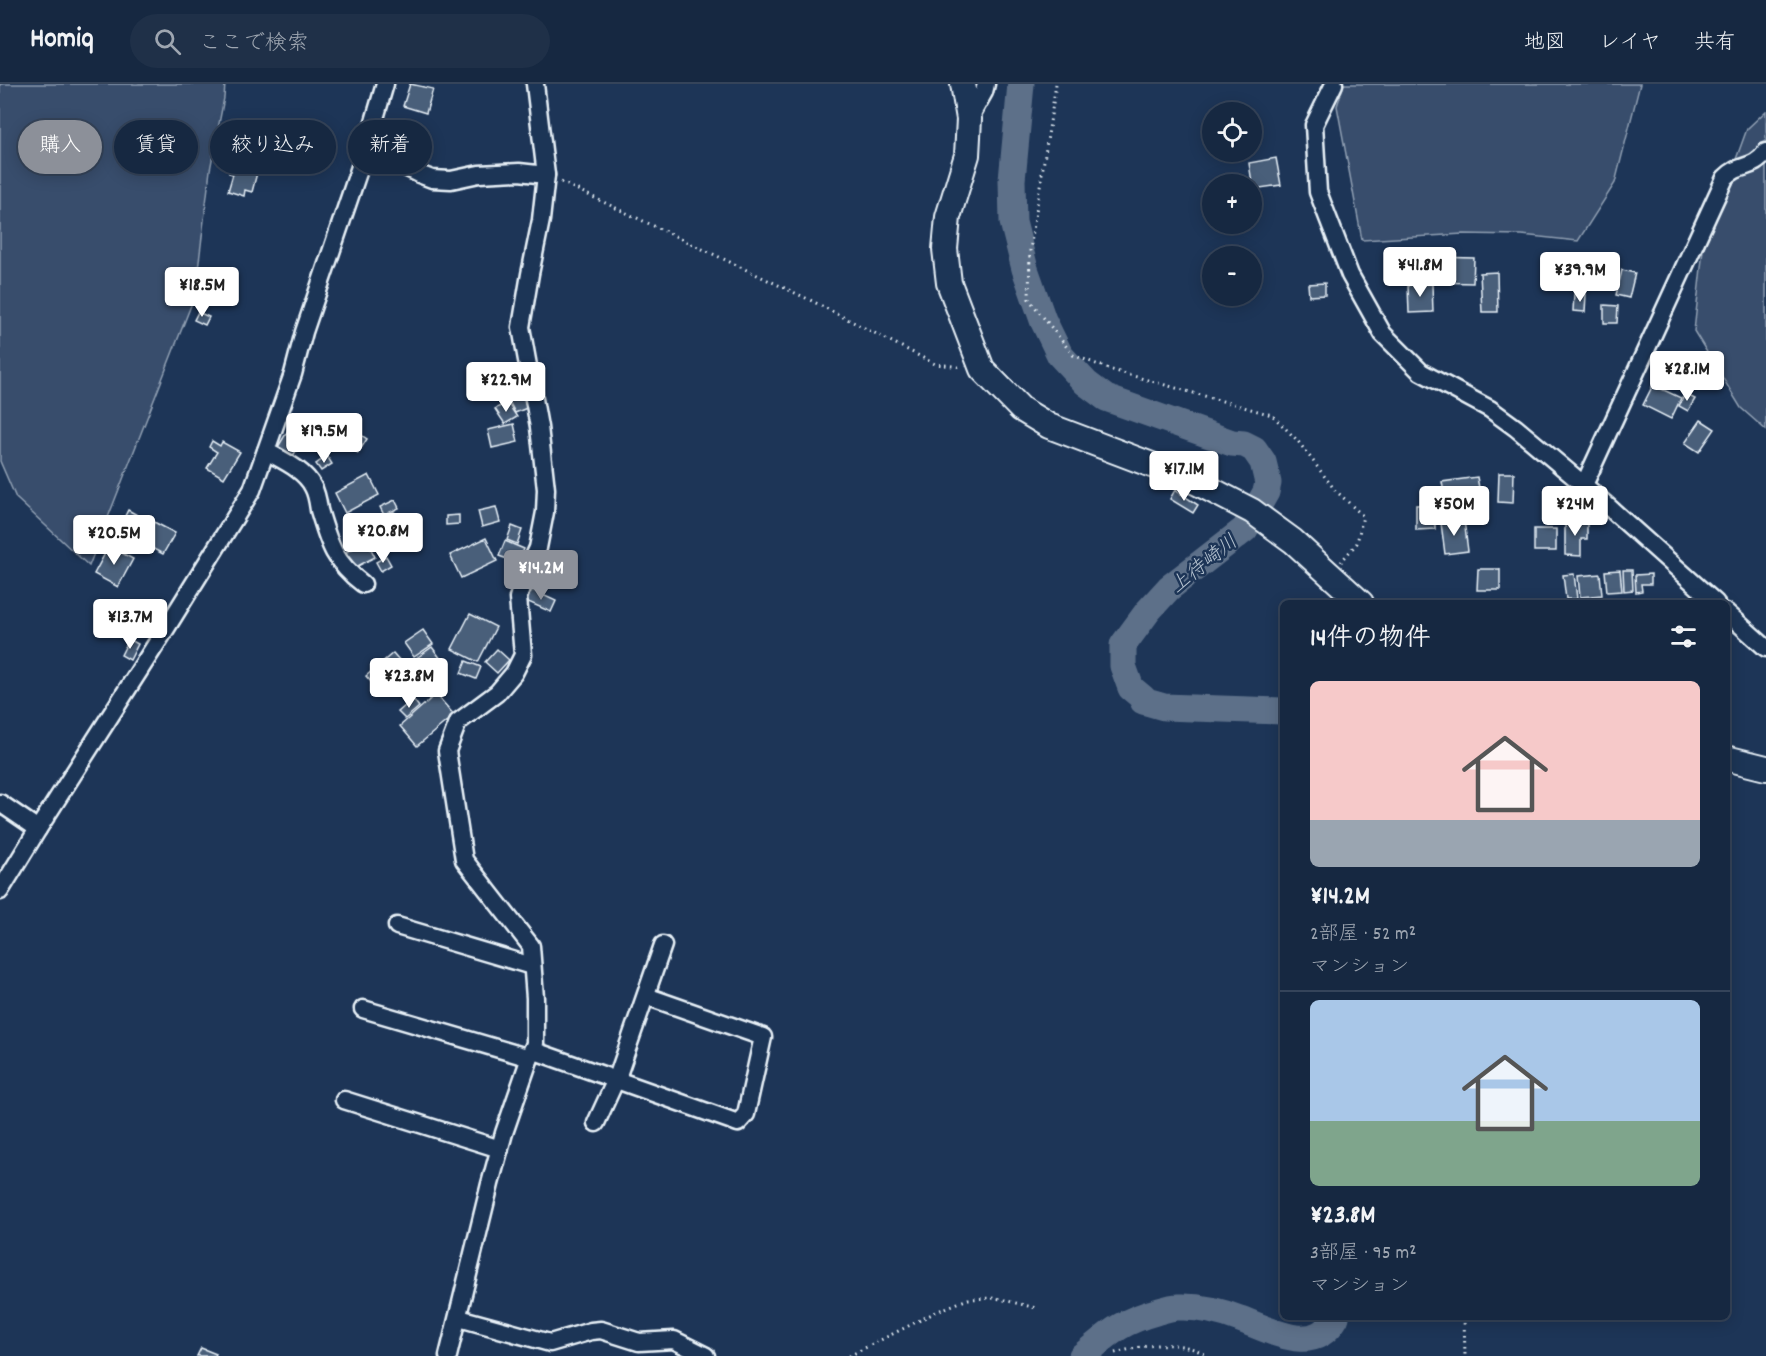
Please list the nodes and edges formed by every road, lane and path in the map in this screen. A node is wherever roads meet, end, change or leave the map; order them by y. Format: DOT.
graph roads {
  1 [pos="385,84"];
  2 [pos="535,84"];
  3 [pos="963,84"];
  4 [pos="986,84"];
  5 [pos="1056,84"];
  6 [pos="1334,84"];
  7 [pos="969,119"];
  8 [pos="374,120"];
  9 [pos="1766,152"];
  10 [pos="358,174"];
  11 [pos="418,174"];
  12 [pos="546,175"];
  13 [pos="982,369"];
  14 [pos="266,450"];
  15 [pos="1584,485"];
  16 [pos="1330,574"];
  17 [pos="363,584"];
  18 [pos="1358,600"];
  19 [pos="1713,600"];
  20 [pos="1730,616"];
  21 [pos="1766,648"];
  22 [pos="1730,759"];
  23 [pos="1766,768"];
  24 [pos="0,803"];
  25 [pos="38,828"];
  26 [pos="0,891"];
  27 [pos="397,926"];
  28 [pos="663,945"];
  29 [pos="532,966"];
  30 [pos="646,996"];
  31 [pos="363,1009"];
  32 [pos="531,1054"];
  33 [pos="616,1080"];
  34 [pos="344,1100"];
  35 [pos="596,1123"];
  36 [pos="500,1149"];
  37 [pos="1036,1308"];
  38 [pos="459,1318"];
  39 [pos="1464,1320"];
  40 [pos="1115,1353"];
  41 [pos="448,1356"];
  42 [pos="706,1356"];
  43 [pos="849,1356"];
  44 [pos="1208,1356"];
  45 [pos="1465,1356"];
  1 -- 8 [label="street"];
  2 -- 12 [label="street"];
  3 -- 7 [label="street"];
  4 -- 7 [label="street"];
  5 -- 16 [label="path"];
  6 -- 15 [label="street"];
  7 -- 13 [label="street"];
  9 -- 15 [label="street"];
  10 -- 14 [label="street"];
  11 -- 12 [label="street"];
  12 -- 13 [label="path"];
  12 -- 29 [label="street"];
  13 -- 16 [label="street"];
  14 -- 17 [label="street"];
  14 -- 25 [label="street"];
  15 -- 19 [label="street"];
  16 -- 18 [label="street"];
  20 -- 21 [label="street"];
  22 -- 23 [label="street"];
  24 -- 25 [label="street"];
  25 -- 26 [label="street"];
  27 -- 29 [label="street"];
  28 -- 30 [label="street"];
  29 -- 32 [label="street"];
  30 -- 33 [label="street"];
  30 -- 33 [label="street"];
  31 -- 32 [label="street"];
  32 -- 33 [label="street"];
  32 -- 36 [label="street"];
  33 -- 35 [label="street"];
  34 -- 36 [label="street"];
  36 -- 38 [label="street"];
  37 -- 43 [label="path"];
  38 -- 41 [label="street"];
  38 -- 42 [label="street"];
  39 -- 45 [label="path"];
  40 -- 44 [label="path"];
}
